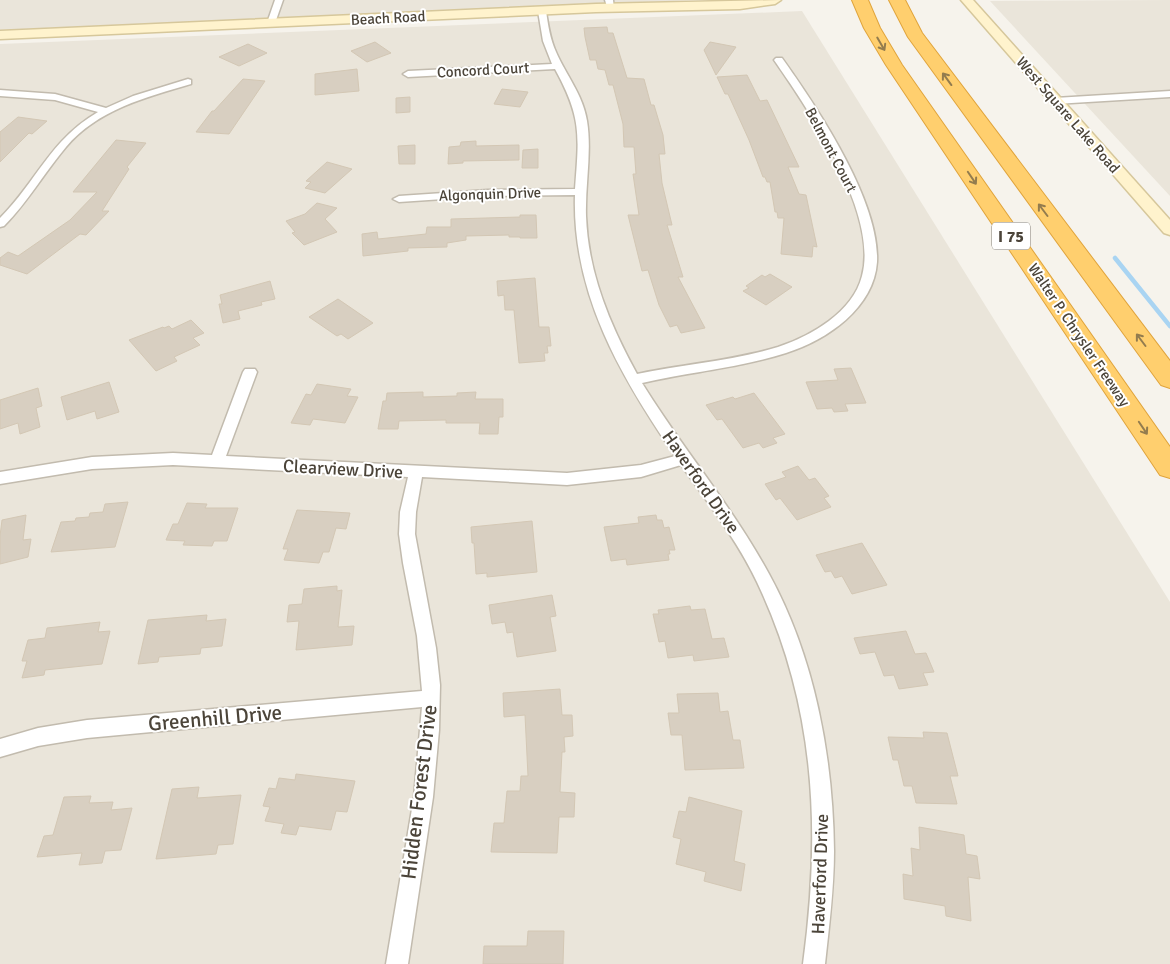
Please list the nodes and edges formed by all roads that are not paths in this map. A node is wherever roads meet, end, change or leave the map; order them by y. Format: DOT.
graph roads {
  1 [pos="279,0"];
  2 [pos="775,0"];
  3 [pos="860,0"];
  4 [pos="897,0"];
  5 [pos="967,0"];
  6 [pos="610,4"];
  7 [pos="542,11"];
  8 [pos="272,23"];
  9 [pos="0,35"];
  10 [pos="779,60"];
  11 [pos="558,66"];
  12 [pos="408,74"];
  13 [pos="188,82"];
  14 [pos="0,93"];
  15 [pos="1170,94"];
  16 [pos="1055,100"];
  17 [pos="107,111"];
  18 [pos="580,192"];
  19 [pos="399,199"];
  20 [pos="0,224"];
  21 [pos="1170,230"];
  22 [pos="250,372"];
  23 [pos="1170,379"];
  24 [pos="633,380"];
  25 [pos="685,458"];
  26 [pos="217,461"];
  27 [pos="1170,468"];
  28 [pos="416,473"];
  29 [pos="0,478"];
  30 [pos="431,698"];
  31 [pos="0,748"];
  32 [pos="396,964"];
  33 [pos="814,964"];
  1 -- 8 [label="street"];
  2 -- 6 [label="street, Beach Road"];
  3 -- 27 [label="highway, Walter P. Chrysler Freeway / I 75, one-way"];
  23 -- 4 [label="highway, I 75, one-way"];
  5 -- 16 [label="street, West Square Lake Road"];
  6 -- 7 [label="street, Beach Road"];
  7 -- 8 [label="street, Beach Road"];
  7 -- 11 [label="street, Haverford Drive"];
  8 -- 9 [label="street, Beach Road"];
  10 -- 24 [label="street, Belmont Court"];
  11 -- 12 [label="street, Concord Court"];
  11 -- 18 [label="street, Haverford Drive"];
  13 -- 17 [label="street"];
  14 -- 17 [label="street"];
  15 -- 16 [label="street"];
  16 -- 21 [label="street, West Square Lake Road"];
  17 -- 20 [label="street"];
  18 -- 19 [label="street, Algonquin Drive"];
  18 -- 24 [label="street, Haverford Drive"];
  22 -- 26 [label="street"];
  24 -- 25 [label="street, Haverford Drive"];
  25 -- 28 [label="street, Clearview Drive"];
  25 -- 33 [label="street, Haverford Drive"];
  26 -- 28 [label="street, Clearview Drive"];
  26 -- 29 [label="street, Clearview Drive"];
  28 -- 30 [label="street, Hidden Forest Drive"];
  30 -- 31 [label="street, Greenhill Drive"];
  30 -- 32 [label="street, Hidden Forest Drive"];
}
